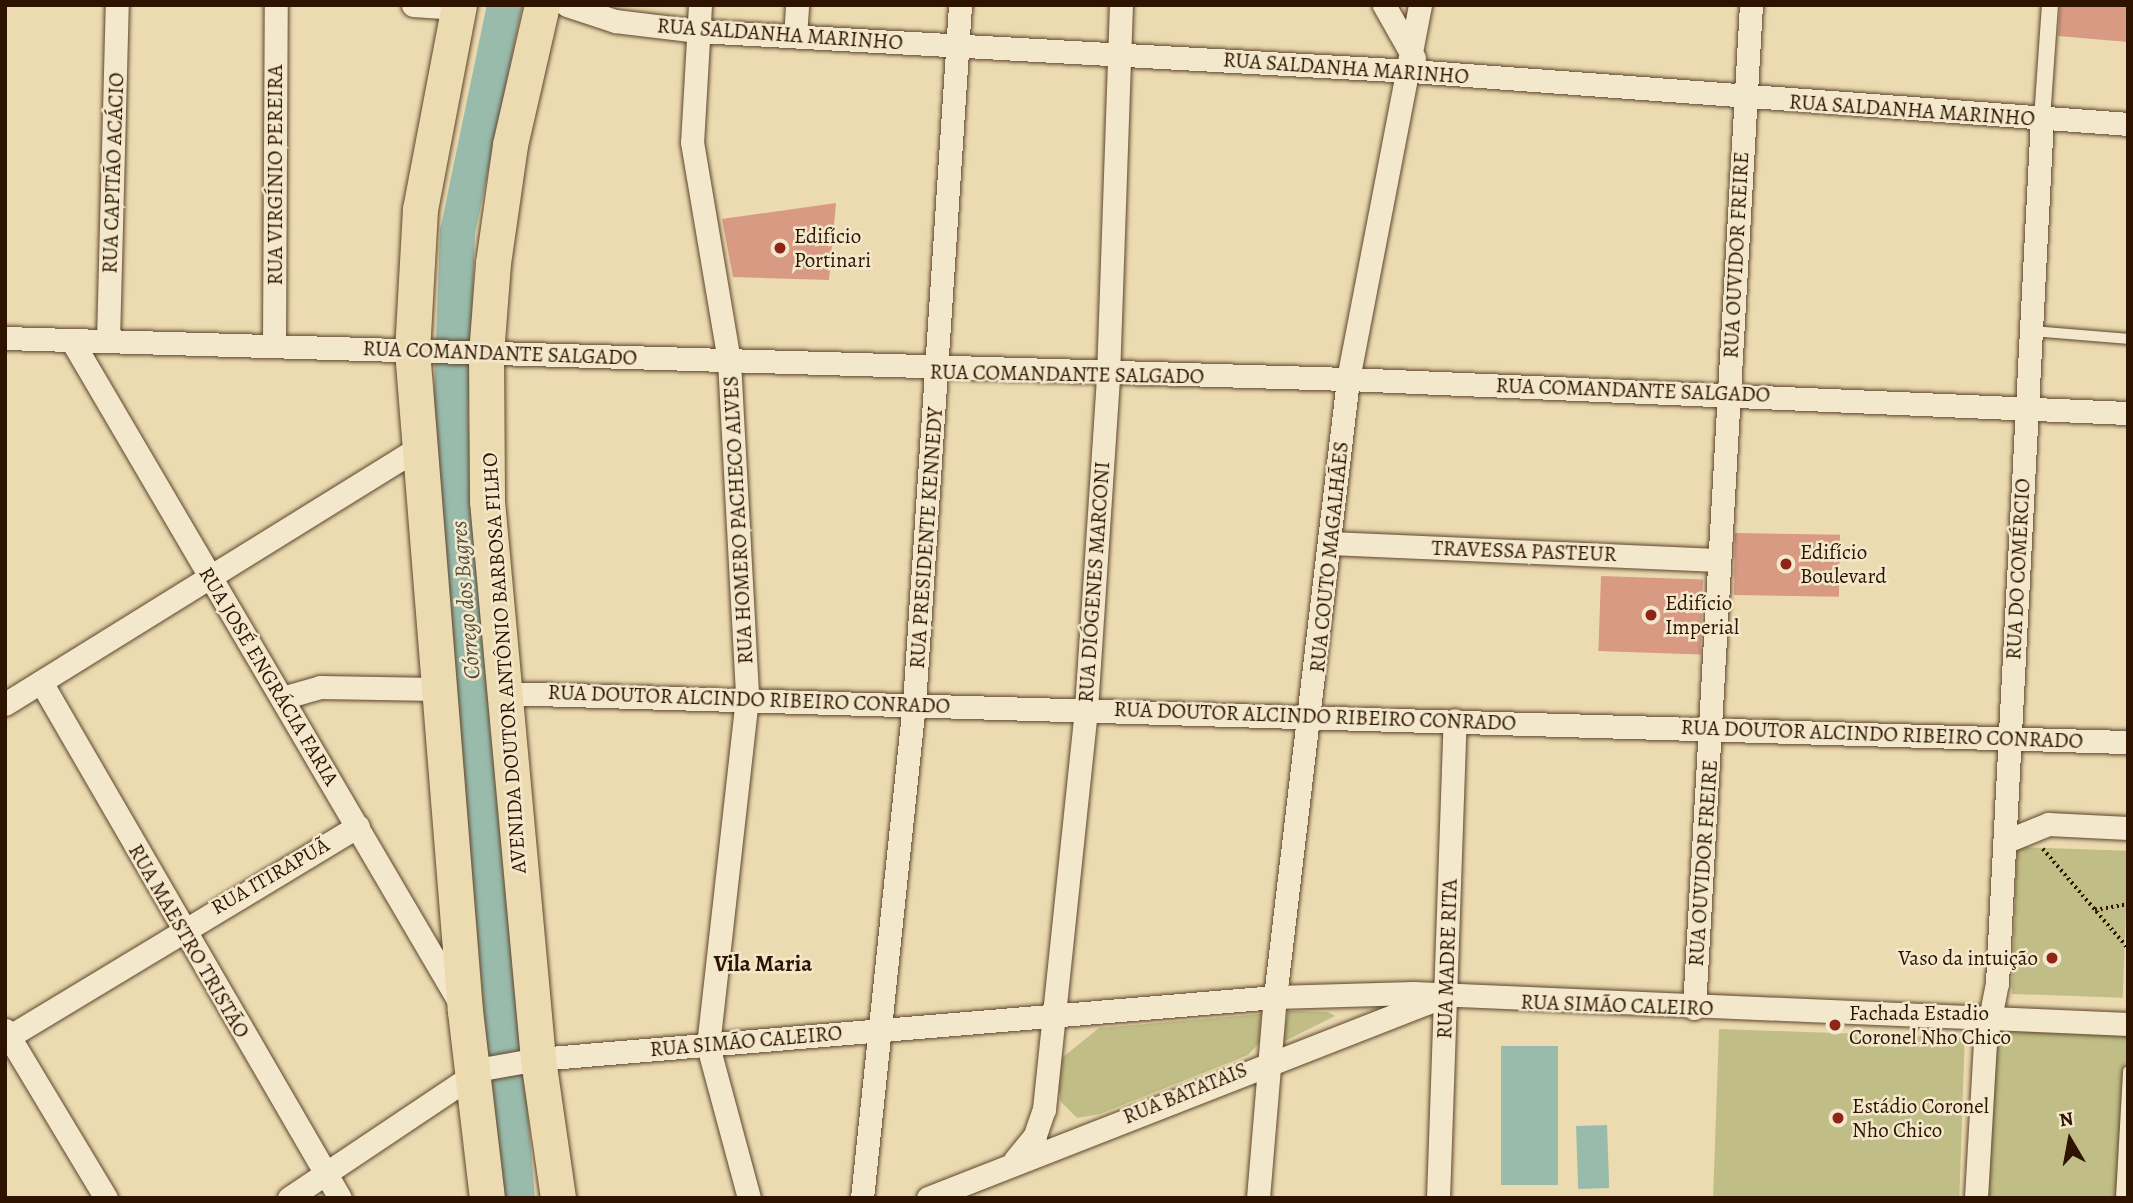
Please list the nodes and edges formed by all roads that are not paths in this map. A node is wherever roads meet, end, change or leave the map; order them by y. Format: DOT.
graph roads {
  1 [pos="117,5"];
  2 [pos="276,5"];
  3 [pos="413,5"];
  4 [pos="542,5"];
  5 [pos="567,5"];
  6 [pos="700,5"];
  7 [pos="797,5"];
  8 [pos="960,5"];
  9 [pos="1121,5"];
  10 [pos="1384,5"];
  11 [pos="1420,5"];
  12 [pos="1751,5"];
  13 [pos="2050,5"];
  14 [pos="458,6"];
  15 [pos="698,31"];
  16 [pos="794,36"];
  17 [pos="957,44"];
  18 [pos="1119,54"];
  19 [pos="1413,65"];
  20 [pos="1745,99"];
  21 [pos="2042,119"];
  22 [pos="2128,124"];
  23 [pos="2031,331"];
  24 [pos="5,338"];
  25 [pos="2128,339"];
  26 [pos="108,340"];
  27 [pos="72,341"];
  28 [pos="274,345"];
  29 [pos="422,350"];
  30 [pos="479,354"];
  31 [pos="729,361"];
  32 [pos="938,371"];
  33 [pos="1108,376"];
  34 [pos="1348,379"];
  35 [pos="1728,394"];
  36 [pos="2026,407"];
  37 [pos="2128,412"];
  38 [pos="418,448"];
  39 [pos="1330,543"];
  40 [pos="1718,560"];
  41 [pos="209,574"];
  42 [pos="41,682"];
  43 [pos="437,689"];
  44 [pos="503,693"];
  45 [pos="282,698"];
  46 [pos="747,698"];
  47 [pos="5,704"];
  48 [pos="914,704"];
  49 [pos="1086,709"];
  50 [pos="1312,714"];
  51 [pos="1455,720"];
  52 [pos="1712,728"];
  53 [pos="2008,738"];
  54 [pos="2128,742"];
  55 [pos="358,825"];
  56 [pos="2128,828"];
  57 [pos="2004,842"];
  58 [pos="182,928"];
  59 [pos="1275,997"];
  60 [pos="1446,998"];
  61 [pos="1694,1008"];
  62 [pos="1108,1010"];
  63 [pos="465,1011"];
  64 [pos="1051,1015"];
  65 [pos="1019,1018"];
  66 [pos="1990,1018"];
  67 [pos="2128,1024"];
  68 [pos="883,1028"];
  69 [pos="7,1035"];
  70 [pos="708,1046"];
  71 [pos="1049,1051"];
  72 [pos="532,1060"];
  73 [pos="1270,1060"];
  74 [pos="483,1070"];
  75 [pos="2128,1071"];
  76 [pos="1044,1109"];
  77 [pos="1074,1138"];
  78 [pos="1015,1160"];
  79 [pos="326,1175"];
  80 [pos="938,1195"];
  81 [pos="106,1198"];
  82 [pos="289,1198"];
  83 [pos="340,1198"];
  84 [pos="487,1198"];
  85 [pos="558,1198"];
  86 [pos="749,1198"];
  87 [pos="862,1198"];
  88 [pos="1258,1198"];
  89 [pos="1438,1198"];
  90 [pos="1976,1198"];
  91 [pos="2121,1198"];
  1 -- 26 [label="street, RUA CAPITÃO ACÁCIO"];
  2 -- 28 [label="street, RUA VIRGÍNIO PEREIRA"];
  3 -- 14 [label="street"];
  4 -- 30 [label="main road, AVENIDA DOUTOR ANTÔNIO BARBOSA FILHO"];
  5 -- 15 [label="street, RUA SALDANHA MARINHO"];
  6 -- 15 [label="street, RUA HOMERO PACHECO ALVES"];
  7 -- 16 [label="street"];
  8 -- 17 [label="street, RUA PRESIDENTE KENNEDY"];
  9 -- 18 [label="street, RUA DIÓGENES MARCONI"];
  10 -- 19 [label="street"];
  11 -- 19 [label="street, RUA COUTO MAGALHÃES"];
  12 -- 20 [label="street, RUA OUVIDOR FREIRE"];
  13 -- 21 [label="street"];
  14 -- 29 [label="main road"];
  15 -- 16 [label="street, RUA SALDANHA MARINHO"];
  15 -- 31 [label="street, RUA HOMERO PACHECO ALVES"];
  16 -- 17 [label="street, RUA SALDANHA MARINHO"];
  17 -- 18 [label="street, RUA SALDANHA MARINHO"];
  17 -- 32 [label="street, RUA PRESIDENTE KENNEDY"];
  18 -- 19 [label="street, RUA SALDANHA MARINHO"];
  18 -- 33 [label="street, RUA DIÓGENES MARCONI"];
  19 -- 20 [label="street, RUA SALDANHA MARINHO"];
  19 -- 34 [label="street, RUA COUTO MAGALHÃES"];
  20 -- 21 [label="street, RUA SALDANHA MARINHO"];
  20 -- 35 [label="street, RUA OUVIDOR FREIRE"];
  21 -- 22 [label="street, RUA SALDANHA MARINHO"];
  21 -- 23 [label="street, RUA DO COMÉRCIO"];
  23 -- 25 [label="lane"];
  23 -- 36 [label="street, RUA DO COMÉRCIO"];
  24 -- 27 [label="street, RUA COMANDANTE SALGADO"];
  26 -- 27 [label="street, RUA COMANDANTE SALGADO"];
  26 -- 28 [label="street, RUA COMANDANTE SALGADO"];
  27 -- 41 [label="street, RUA JOSÉ ENGRÁCIA FARIA"];
  28 -- 29 [label="street, RUA COMANDANTE SALGADO"];
  29 -- 30 [label="street, RUA COMANDANTE SALGADO"];
  29 -- 38 [label="main road"];
  30 -- 31 [label="street, RUA COMANDANTE SALGADO"];
  30 -- 44 [label="main road, AVENIDA DOUTOR ANTÔNIO BARBOSA FILHO"];
  31 -- 32 [label="street, RUA COMANDANTE SALGADO"];
  31 -- 46 [label="street, RUA HOMERO PACHECO ALVES"];
  32 -- 33 [label="street, RUA COMANDANTE SALGADO"];
  32 -- 48 [label="street, RUA PRESIDENTE KENNEDY"];
  33 -- 34 [label="street, RUA COMANDANTE SALGADO"];
  33 -- 49 [label="street, RUA DIÓGENES MARCONI"];
  34 -- 35 [label="street, RUA COMANDANTE SALGADO"];
  34 -- 39 [label="street, RUA COUTO MAGALHÃES"];
  35 -- 36 [label="street, RUA COMANDANTE SALGADO"];
  35 -- 40 [label="street, RUA OUVIDOR FREIRE"];
  36 -- 37 [label="street, RUA COMANDANTE SALGADO"];
  36 -- 53 [label="street, RUA DO COMÉRCIO"];
  38 -- 41 [label="street"];
  38 -- 43 [label="main road"];
  39 -- 40 [label="street, TRAVESSA PASTEUR"];
  39 -- 50 [label="street, RUA COUTO MAGALHÃES"];
  40 -- 52 [label="street, RUA OUVIDOR FREIRE"];
  41 -- 42 [label="street"];
  41 -- 45 [label="street, RUA JOSÉ ENGRÁCIA FARIA"];
  42 -- 47 [label="street"];
  42 -- 58 [label="street, RUA MAESTRO TRISTÃO"];
  43 -- 45 [label="street"];
  43 -- 63 [label="main road"];
  44 -- 46 [label="street, RUA DOUTOR ALCINDO RIBEIRO CONRADO"];
  44 -- 72 [label="main road, AVENIDA DOUTOR ANTÔNIO BARBOSA FILHO"];
  45 -- 55 [label="street, RUA JOSÉ ENGRÁCIA FARIA"];
  46 -- 48 [label="street, RUA DOUTOR ALCINDO RIBEIRO CONRADO"];
  46 -- 70 [label="street, RUA HOMERO PACHECO ALVES"];
  48 -- 49 [label="street, RUA DOUTOR ALCINDO RIBEIRO CONRADO"];
  48 -- 68 [label="street, RUA PRESIDENTE KENNEDY"];
  49 -- 50 [label="street, RUA DOUTOR ALCINDO RIBEIRO CONRADO"];
  49 -- 64 [label="street, RUA DIÓGENES MARCONI"];
  50 -- 51 [label="street, RUA DOUTOR ALCINDO RIBEIRO CONRADO"];
  50 -- 59 [label="street, RUA COUTO MAGALHÃES"];
  51 -- 52 [label="street, RUA DOUTOR ALCINDO RIBEIRO CONRADO"];
  51 -- 60 [label="street, RUA MADRE RITA"];
  52 -- 53 [label="street, RUA DOUTOR ALCINDO RIBEIRO CONRADO"];
  52 -- 61 [label="street, RUA OUVIDOR FREIRE"];
  53 -- 54 [label="street, RUA DOUTOR ALCINDO RIBEIRO CONRADO"];
  53 -- 57 [label="street, RUA DO COMÉRCIO"];
  55 -- 58 [label="street, RUA ITIRAPUÃ"];
  55 -- 63 [label="street, RUA JOSÉ ENGRÁCIA FARIA"];
  56 -- 57 [label="street"];
  57 -- 66 [label="street, RUA DO COMÉRCIO"];
  58 -- 69 [label="street, RUA ITIRAPUÃ"];
  58 -- 79 [label="street, RUA MAESTRO TRISTÃO"];
  59 -- 60 [label="street, RUA SIMÃO CALEIRO"];
  59 -- 62 [label="street, RUA SIMÃO CALEIRO"];
  59 -- 73 [label="street, RUA COUTO MAGALHÃES"];
  60 -- 61 [label="street, RUA SIMÃO CALEIRO"];
  60 -- 73 [label="street, RUA BATATAIS"];
  60 -- 89 [label="street, RUA MADRE RITA"];
  61 -- 66 [label="street, RUA SIMÃO CALEIRO"];
  62 -- 64 [label="street, RUA SIMÃO CALEIRO"];
  62 -- 71 [label="street, RUA SIMÃO CALEIRO"];
  63 -- 74 [label="main road"];
  64 -- 65 [label="street, RUA SIMÃO CALEIRO"];
  64 -- 71 [label="street, RUA DIÓGENES MARCONI"];
  65 -- 68 [label="street, RUA SIMÃO CALEIRO"];
  65 -- 71 [label="street"];
  66 -- 67 [label="street, RUA SIMÃO CALEIRO"];
  66 -- 90 [label="street, RUA DO COMÉRCIO"];
  68 -- 70 [label="street, RUA SIMÃO CALEIRO"];
  68 -- 87 [label="street, RUA PRESIDENTE KENNEDY"];
  69 -- 81 [label="street"];
  70 -- 72 [label="street, RUA SIMÃO CALEIRO"];
  70 -- 86 [label="street, RUA HOMERO PACHECO ALVES"];
  71 -- 76 [label="street, RUA DIÓGENES MARCONI"];
  72 -- 74 [label="street, RUA SIMÃO CALEIRO"];
  72 -- 85 [label="main road, AVENIDA DOUTOR ANTÔNIO BARBOSA FILHO"];
  73 -- 77 [label="street, RUA BATATAIS"];
  73 -- 88 [label="street, RUA COUTO MAGALHÃES"];
  74 -- 79 [label="street"];
  74 -- 84 [label="main road"];
  75 -- 91 [label="lane"];
  76 -- 77 [label="street"];
  76 -- 78 [label="street, RUA DIÓGENES MARCONI"];
  77 -- 78 [label="street, RUA BATATAIS"];
  78 -- 80 [label="street, RUA BATATAIS"];
  79 -- 82 [label="street"];
  79 -- 83 [label="street, RUA MAESTRO TRISTÃO"];
}
